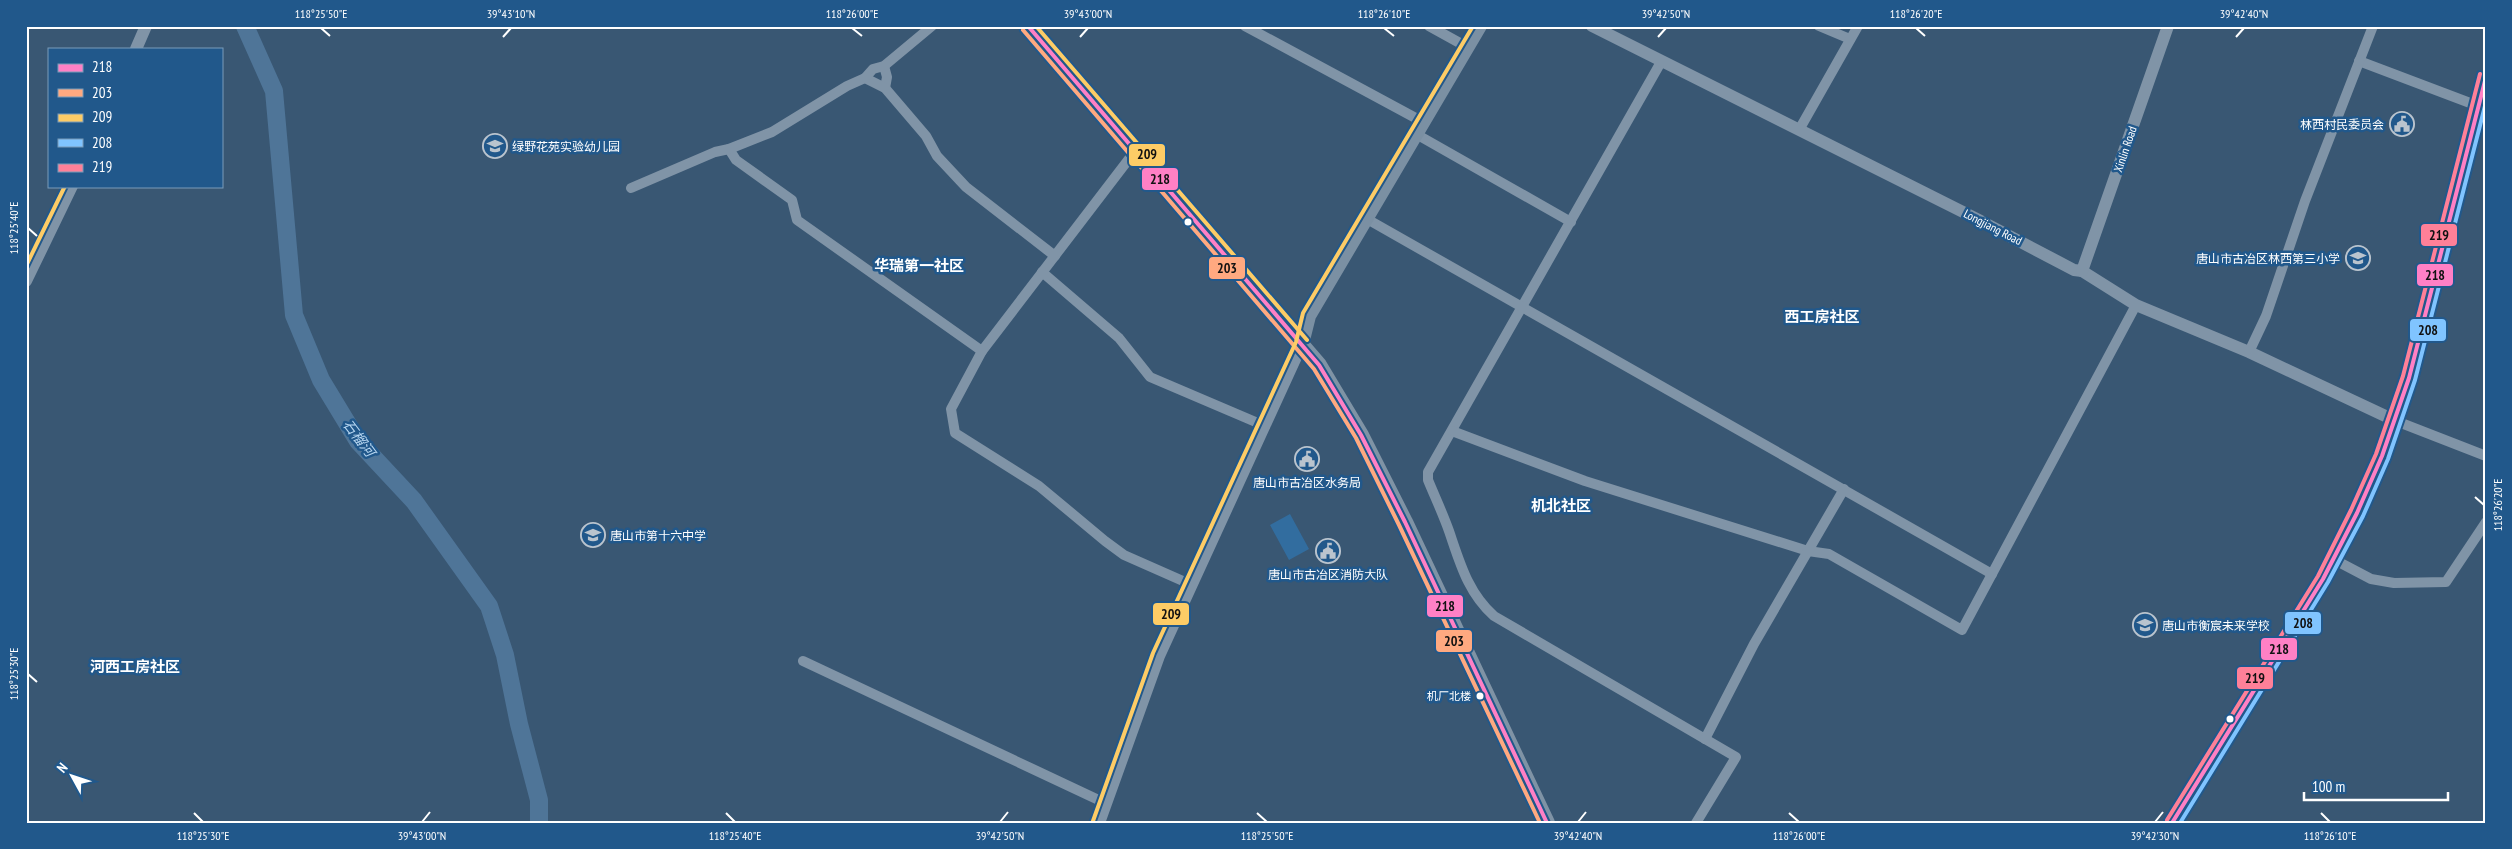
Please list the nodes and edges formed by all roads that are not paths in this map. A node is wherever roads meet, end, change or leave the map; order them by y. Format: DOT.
graph roads {
  1 [pos="146,26"];
  2 [pos="932,26"];
  3 [pos="1028,26"];
  4 [pos="1245,26"];
  5 [pos="1429,26"];
  6 [pos="1480,26"];
  7 [pos="1592,26"];
  8 [pos="1818,26"];
  9 [pos="1858,26"];
  10 [pos="2168,26"];
  11 [pos="2373,26"];
  12 [pos="1850,39"];
  13 [pos="1468,47"];
  14 [pos="136,48"];
  15 [pos="2359,61"];
  16 [pos="1661,62"];
  17 [pos="884,66"];
  18 [pos="2486,76"];
  19 [pos="865,78"];
  20 [pos="885,88"];
  21 [pos="2478,106"];
  22 [pos="1420,128"];
  23 [pos="1799,130"];
  24 [pos="730,150"];
  25 [pos="1134,151"];
  26 [pos="71,188"];
  27 [pos="631,188"];
  28 [pos="1367,219"];
  29 [pos="1571,222"];
  30 [pos="1055,256"];
  31 [pos="2082,271"];
  32 [pos="1042,272"];
  33 [pos="26,281"];
  34 [pos="2136,305"];
  35 [pos="1522,307"];
  36 [pos="1302,344"];
  37 [pos="982,351"];
  38 [pos="2249,352"];
  39 [pos="2396,421"];
  40 [pos="1264,426"];
  41 [pos="1452,431"];
  42 [pos="2486,456"];
  43 [pos="1844,489"];
  44 [pos="2486,522"];
  45 [pos="1808,551"];
  46 [pos="2333,559"];
  47 [pos="1992,574"];
  48 [pos="1192,585"];
  49 [pos="803,661"];
  50 [pos="1705,739"];
  51 [pos="1105,804"];
  52 [pos="1099,823"];
  53 [pos="1547,823"];
  54 [pos="1696,823"];
  55 [pos="2172,823"];
  1 -- 14 [label="street"];
  2 -- 17 [label="street"];
  3 -- 25 [label="main road"];
  4 -- 22 [label="street"];
  5 -- 13 [label="street"];
  6 -- 13 [label="main road"];
  7 -- 16 [label="street, Longjiang Road"];
  8 -- 12 [label="street"];
  9 -- 12 [label="street"];
  10 -- 31 [label="street, Xinlin Road"];
  11 -- 15 [label="street"];
  12 -- 23 [label="street"];
  13 -- 22 [label="main road"];
  15 -- 21 [label="street"];
  15 -- 38 [label="street"];
  16 -- 23 [label="street, Longjiang Road"];
  16 -- 29 [label="street"];
  17 -- 19 [label="street"];
  17 -- 20 [label="street"];
  18 -- 21 [label="street"];
  19 -- 20 [label="street"];
  19 -- 24 [label="street"];
  20 -- 30 [label="street"];
  21 -- 39 [label="street"];
  22 -- 28 [label="main road"];
  22 -- 29 [label="street"];
  23 -- 31 [label="street, Longjiang Road"];
  24 -- 27 [label="street"];
  24 -- 37 [label="street"];
  25 -- 30 [label="street"];
  25 -- 36 [label="main road"];
  26 -- 33 [label="street"];
  28 -- 35 [label="street"];
  28 -- 36 [label="main road"];
  29 -- 35 [label="street"];
  30 -- 32 [label="street"];
  31 -- 34 [label="street, Longjiang Road"];
  32 -- 37 [label="street"];
  32 -- 40 [label="street"];
  34 -- 38 [label="street, Longjiang Road"];
  34 -- 47 [label="street"];
  35 -- 41 [label="street"];
  35 -- 43 [label="street"];
  36 -- 40 [label="street"];
  36 -- 53 [label="main road"];
  37 -- 48 [label="street"];
  38 -- 39 [label="street, Longjiang Road"];
  39 -- 42 [label="street"];
  39 -- 46 [label="street"];
  40 -- 48 [label="street"];
  41 -- 45 [label="street"];
  41 -- 50 [label="street"];
  43 -- 45 [label="street"];
  43 -- 47 [label="street"];
  44 -- 46 [label="street"];
  45 -- 47 [label="street"];
  45 -- 50 [label="street"];
  46 -- 55 [label="street"];
  48 -- 51 [label="street"];
  49 -- 51 [label="street"];
  50 -- 54 [label="street"];
  51 -- 52 [label="street"];
}
